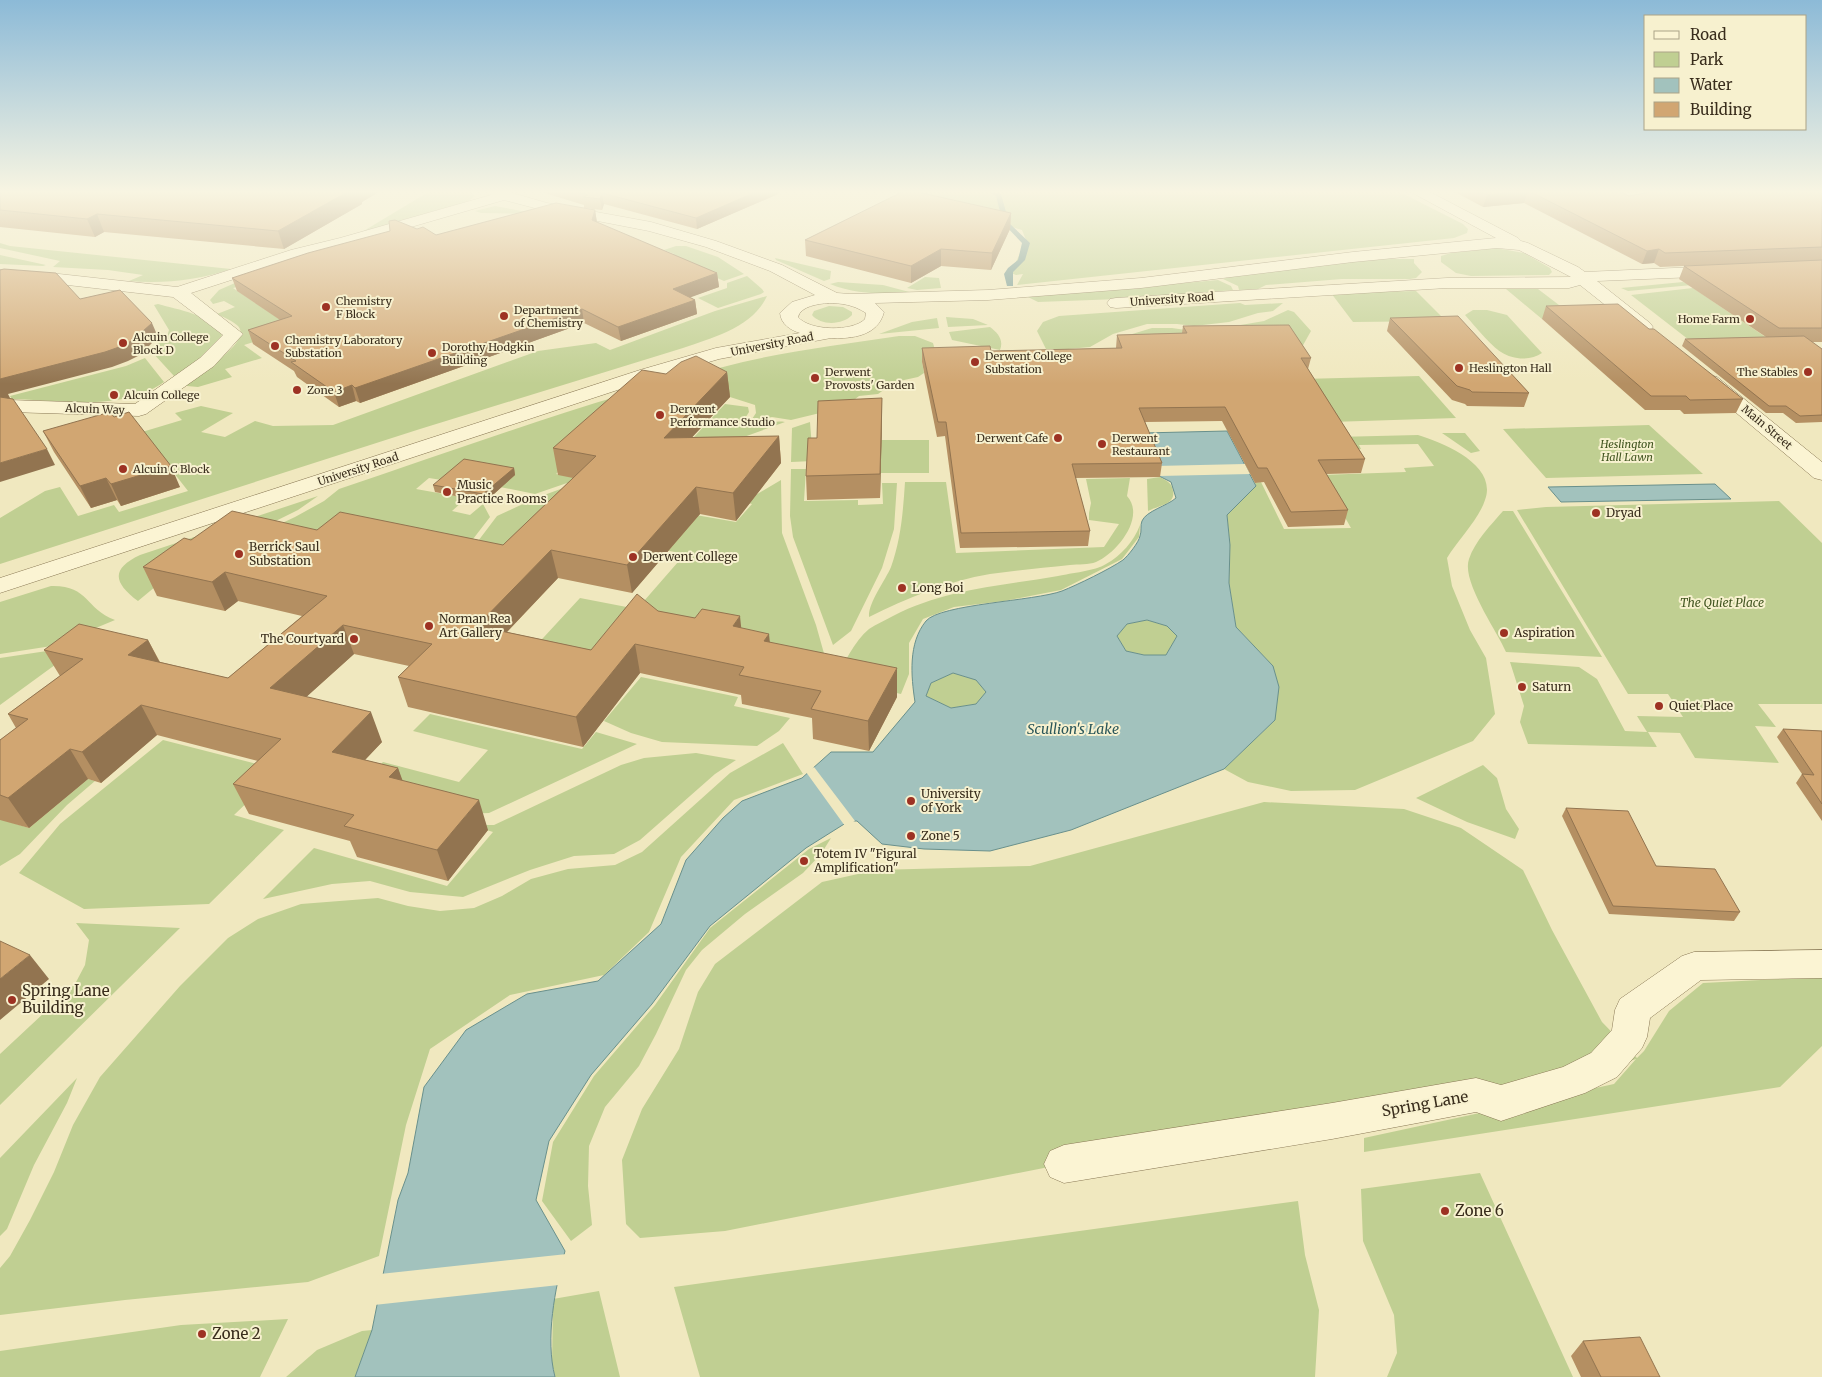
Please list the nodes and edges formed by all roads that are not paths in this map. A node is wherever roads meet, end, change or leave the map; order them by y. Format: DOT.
graph roads {
  1 [pos="290,255"];
  2 [pos="743,255"];
  3 [pos="1442,255"];
  4 [pos="1542,255"];
  5 [pos="1428,261"];
  6 [pos="1734,270"];
  7 [pos="0,275"];
  8 [pos="789,276"];
  9 [pos="1582,278"];
  10 [pos="1472,282"];
  11 [pos="1549,283"];
  12 [pos="178,292"];
  13 [pos="834,298"];
  14 [pos="852,299"];
  15 [pos="1100,304"];
  16 [pos="1034,308"];
  17 [pos="782,319"];
  18 [pos="873,320"];
  19 [pos="1642,325"];
  20 [pos="829,333"];
  21 [pos="1659,339"];
  22 [pos="716,354"];
  23 [pos="1697,370"];
  24 [pos="9,406"];
  25 [pos="1822,473"];
  26 [pos="0,586"];
  27 [pos="1822,964"];
  28 [pos="1064,1164"];
  1 -- 12 [label="street"];
  2 -- 8 [label="street"];
  3 -- 5 [label="street, University Road"];
  4 -- 9 [label="street, University Road"];
  5 -- 10 [label="street, University Road"];
  5 -- 14 [label="street, University Road"];
  6 -- 9 [label="street"];
  7 -- 12 [label="street"];
  8 -- 13 [label="street"];
  8 -- 17 [label="street"];
  9 -- 11 [label="street, University Road"];
  9 -- 19 [label="street"];
  10 -- 11 [label="street, University Road"];
  10 -- 15 [label="street, University Road"];
  11 -- 19 [label="street"];
  12 -- 24 [label="street, Alcuin Way"];
  13 -- 14 [label="street, University Road"];
  13 -- 17 [label="street, University Road"];
  14 -- 18 [label="street"];
  16 -- 18 [label="street"];
  17 -- 20 [label="street"];
  17 -- 22 [label="street, University Road"];
  18 -- 20 [label="street"];
  19 -- 21 [label="street"];
  20 -- 22 [label="street, University Road"];
  22 -- 26 [label="street, University Road"];
  23 -- 25 [label="street, Main Street"];
  27 -- 28 [label="street, Spring Lane"];
}
